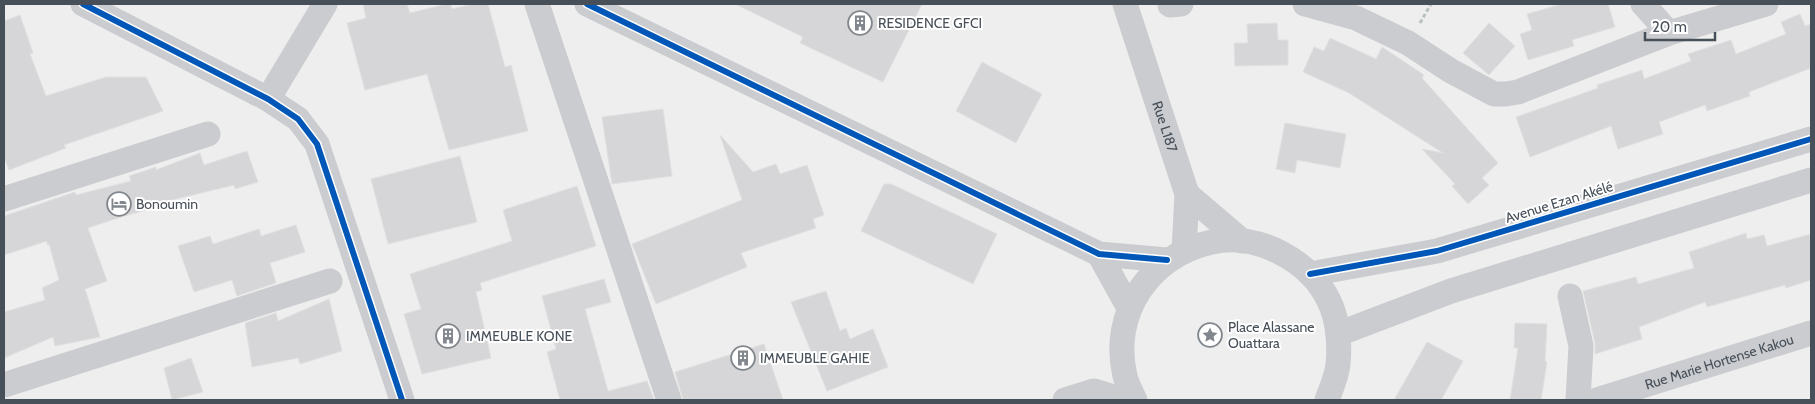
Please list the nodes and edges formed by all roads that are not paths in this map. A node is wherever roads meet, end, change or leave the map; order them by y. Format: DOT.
graph roads {
  1 [pos="83,4"];
  2 [pos="325,4"];
  3 [pos="537,4"];
  4 [pos="587,4"];
  5 [pos="1125,4"];
  6 [pos="1305,4"];
  7 [pos="1643,4"];
  8 [pos="1766,4"];
  9 [pos="1669,33"];
  10 [pos="268,99"];
  11 [pos="208,134"];
  12 [pos="1811,139"];
  13 [pos="1811,180"];
  14 [pos="1187,194"];
  15 [pos="4,199"];
  16 [pos="1242,241"];
  17 [pos="1099,254"];
  18 [pos="1176,256"];
  19 [pos="1310,274"];
  20 [pos="330,281"];
  21 [pos="1570,296"];
  22 [pos="1129,308"];
  23 [pos="1338,334"];
  24 [pos="1811,334"];
  25 [pos="1122,346"];
  26 [pos="4,385"];
  27 [pos="1094,392"];
  28 [pos="402,400"];
  29 [pos="668,400"];
  30 [pos="1065,400"];
  31 [pos="1123,400"];
  32 [pos="1135,400"];
  33 [pos="1327,400"];
  34 [pos="1578,400"];
  35 [pos="1597,400"];
  1 -- 10 [label="street"];
  2 -- 10 [label="street"];
  3 -- 29 [label="street"];
  4 -- 17 [label="street"];
  5 -- 14 [label="street, Rue L187"];
  6 -- 9 [label="street"];
  7 -- 9 [label="street"];
  8 -- 9 [label="street"];
  10 -- 28 [label="street"];
  11 -- 15 [label="street"];
  12 -- 19 [label="street, Avenue Ezan Akélé"];
  13 -- 23 [label="street"];
  14 -- 16 [label="street"];
  14 -- 18 [label="street, Rue L187"];
  16 -- 18 [label="street"];
  16 -- 19 [label="street"];
  17 -- 18 [label="street"];
  17 -- 22 [label="street"];
  18 -- 22 [label="street"];
  19 -- 23 [label="street"];
  20 -- 26 [label="street"];
  21 -- 34 [label="street"];
  22 -- 25 [label="street"];
  23 -- 33 [label="street"];
  24 -- 35 [label="street, Rue Marie Hortense Kakou"];
  25 -- 27 [label="street"];
  25 -- 32 [label="street"];
  27 -- 30 [label="street"];
  27 -- 31 [label="street"];
}
